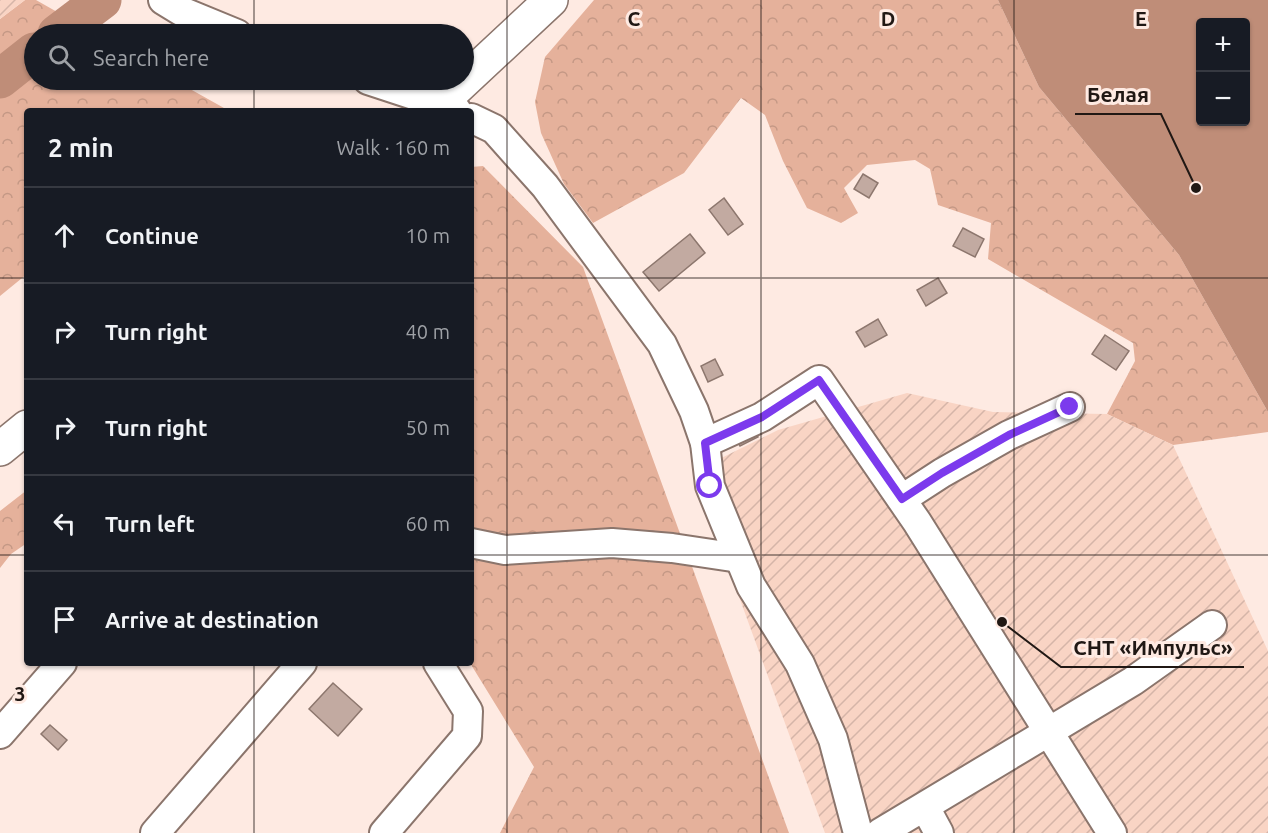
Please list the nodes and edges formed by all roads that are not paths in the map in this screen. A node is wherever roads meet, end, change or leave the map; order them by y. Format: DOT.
graph roads {
  1 [pos="551,0"];
  2 [pos="178,4"];
  3 [pos="217,24"];
  4 [pos="474,78"];
  5 [pos="394,90"];
  6 [pos="462,90"];
  7 [pos="440,108"];
  8 [pos="444,108"];
  9 [pos="474,119"];
  10 [pos="1070,407"];
  11 [pos="24,430"];
  12 [pos="705,443"];
  13 [pos="0,448"];
  14 [pos="902,499"];
  15 [pos="474,544"];
  16 [pos="740,558"];
  17 [pos="1212,625"];
  18 [pos="59,666"];
  19 [pos="299,666"];
  20 [pos="440,666"];
  21 [pos="1047,731"];
  22 [pos="0,734"];
  23 [pos="925,807"];
  24 [pos="155,833"];
  25 [pos="384,833"];
  26 [pos="858,833"];
  27 [pos="880,833"];
  28 [pos="939,833"];
  29 [pos="1112,833"];
  1 -- 4 [label="main road"];
  2 -- 3 [label="lane"];
  5 -- 7 [label="lane"];
  6 -- 8 [label="main road"];
  9 -- 12 [label="lane"];
  10 -- 14 [label="lane"];
  11 -- 13 [label="main road"];
  12 -- 14 [label="lane"];
  12 -- 16 [label="lane"];
  14 -- 21 [label="lane"];
  15 -- 16 [label="lane"];
  16 -- 26 [label="lane"];
  17 -- 21 [label="lane"];
  18 -- 22 [label="lane"];
  19 -- 24 [label="lane"];
  20 -- 25 [label="lane"];
  21 -- 23 [label="lane"];
  21 -- 29 [label="lane"];
  23 -- 27 [label="lane"];
  23 -- 28 [label="lane"];
}
